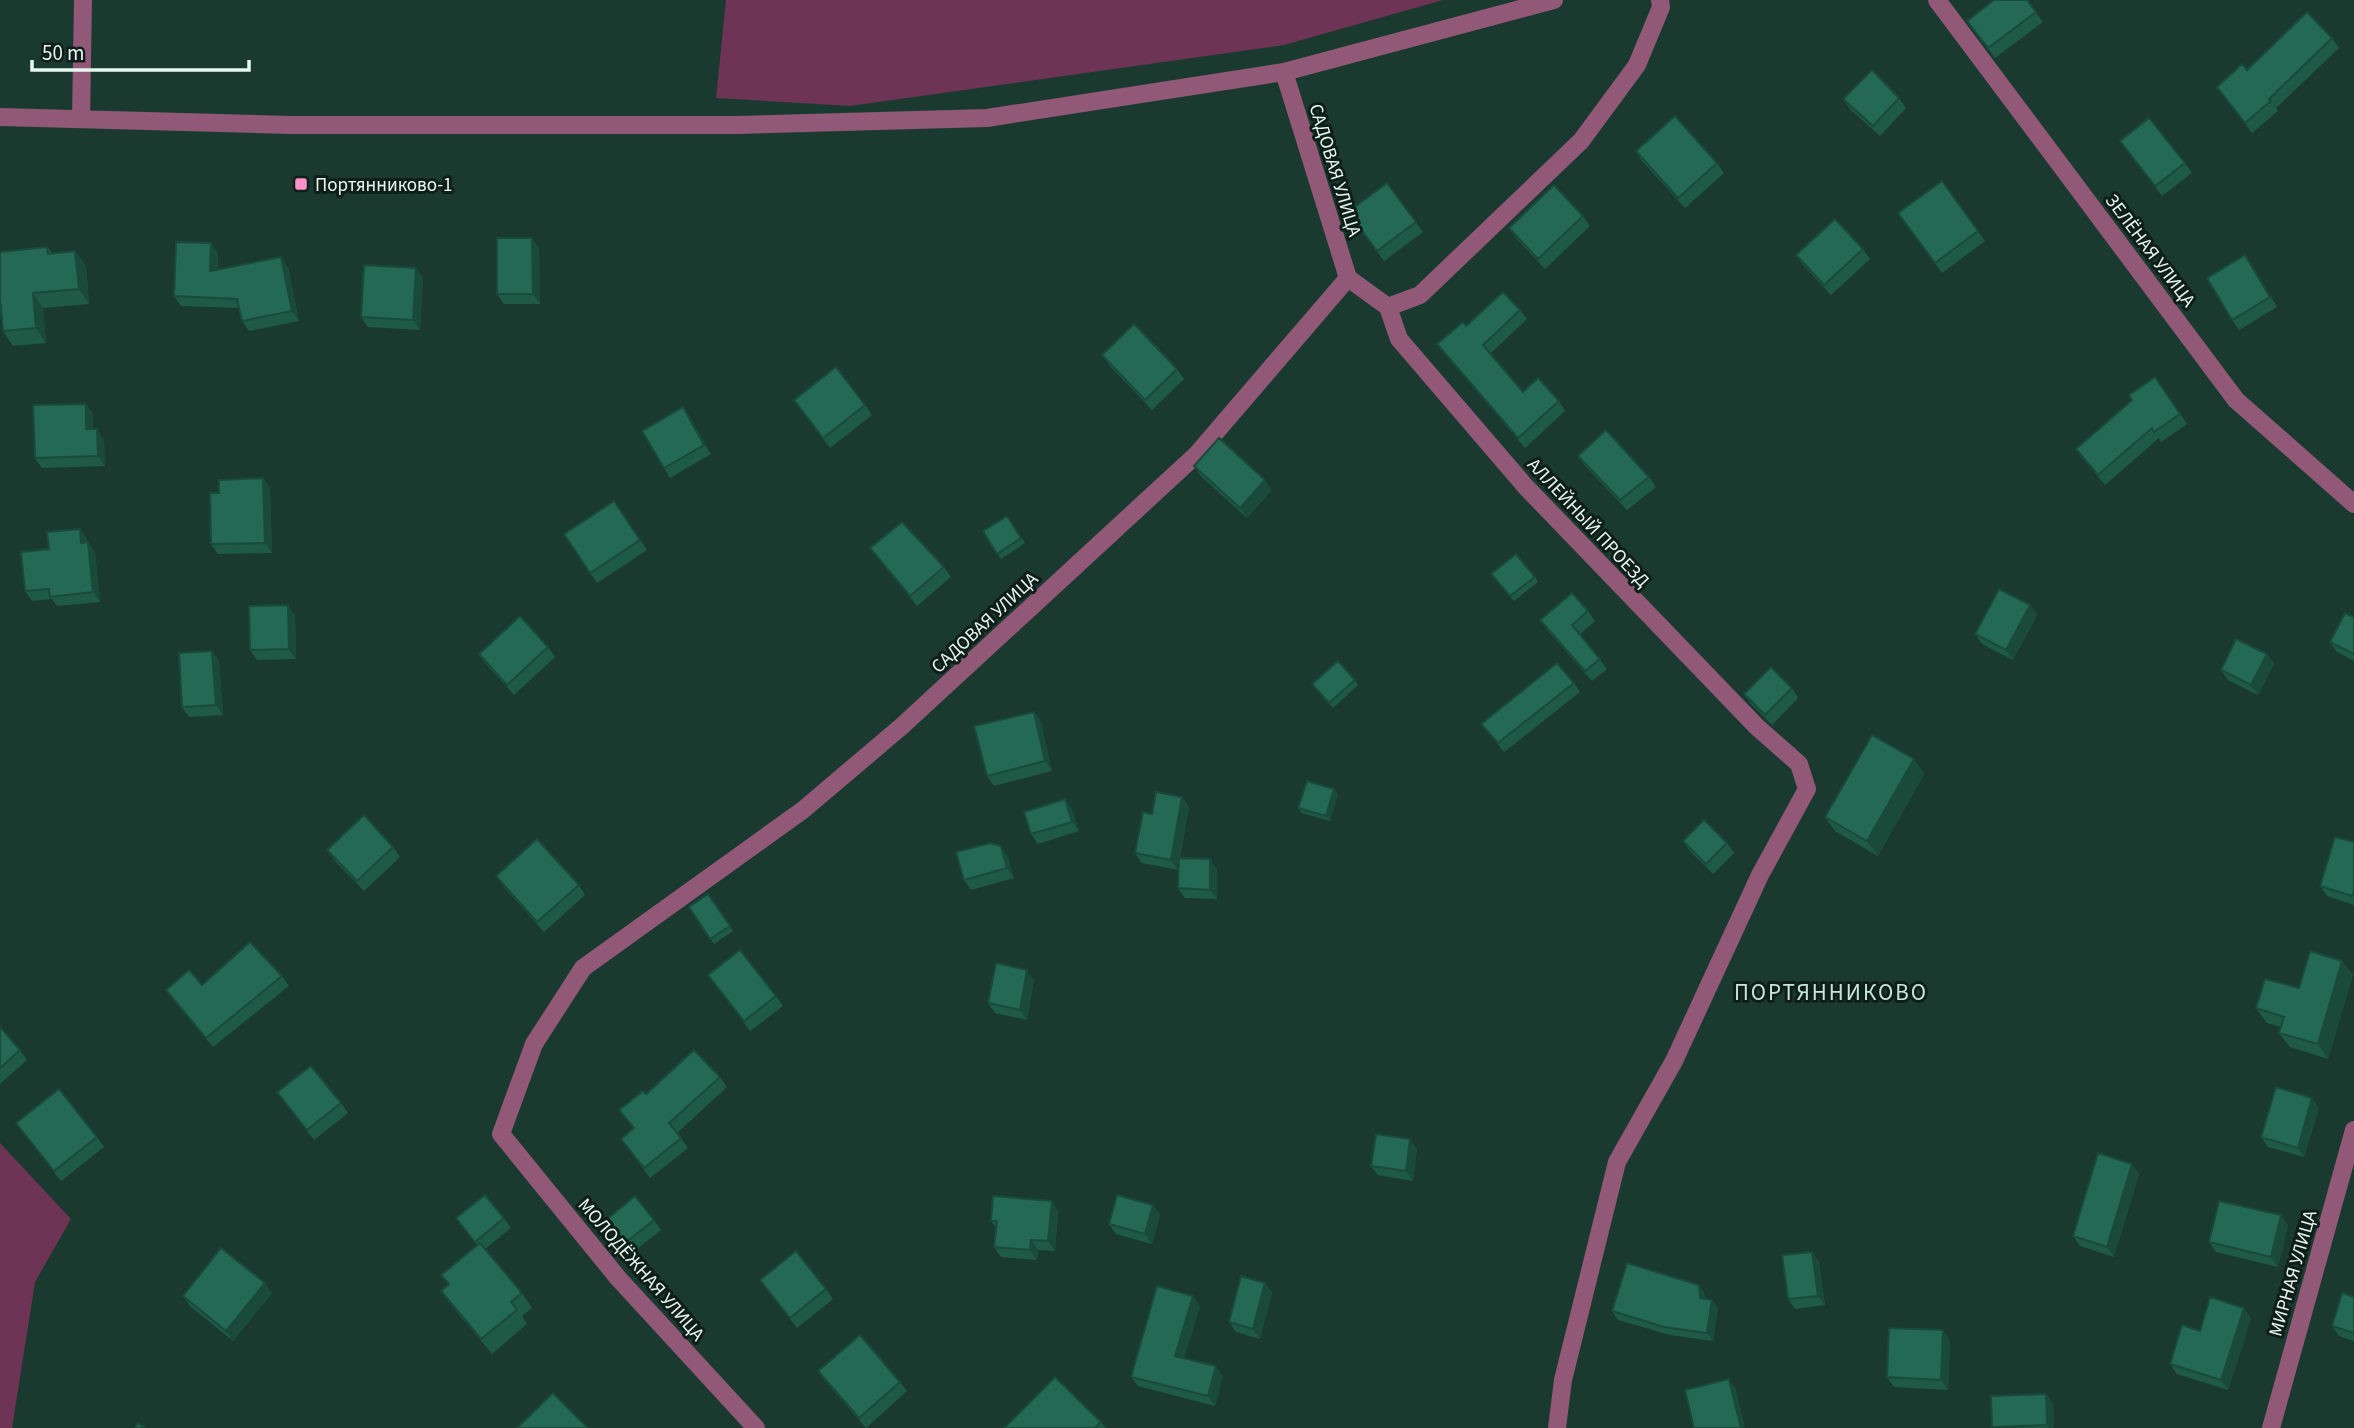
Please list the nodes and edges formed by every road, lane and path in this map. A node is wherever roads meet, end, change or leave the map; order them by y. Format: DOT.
graph roads {
  1 [pos="83,0"];
  2 [pos="1554,0"];
  3 [pos="1660,0"];
  4 [pos="1937,0"];
  5 [pos="1284,72"];
  6 [pos="0,117"];
  7 [pos="81,119"];
  8 [pos="1348,278"];
  9 [pos="1388,307"];
  10 [pos="2354,505"];
  11 [pos="2354,1130"];
  12 [pos="501,1134"];
  13 [pos="756,1428"];
  14 [pos="1557,1428"];
  15 [pos="2271,1428"];
  1 -- 7 [label="street"];
  2 -- 5 [label="street"];
  3 -- 9 [label="street"];
  4 -- 10 [label="street, ЗЕЛЁНАЯ УЛИЦА"];
  5 -- 7 [label="street"];
  5 -- 8 [label="street, САДОВАЯ УЛИЦА"];
  6 -- 7 [label="street"];
  8 -- 9 [label="street"];
  8 -- 12 [label="street, САДОВАЯ УЛИЦА"];
  9 -- 14 [label="street, АЛЛЕЙНЫЙ ПРОЕЗД"];
  11 -- 15 [label="street, МИРНАЯ УЛИЦА"];
  12 -- 13 [label="street, МОЛОДЁЖНАЯ УЛИЦА"];
}
